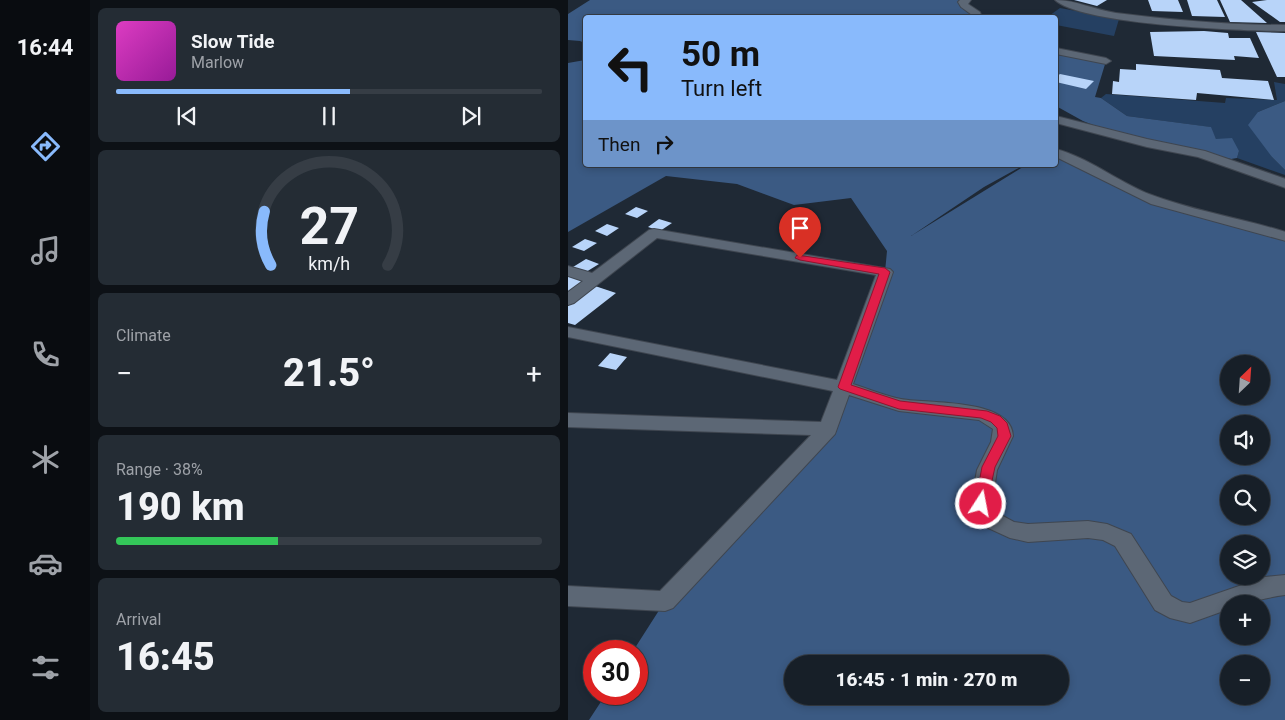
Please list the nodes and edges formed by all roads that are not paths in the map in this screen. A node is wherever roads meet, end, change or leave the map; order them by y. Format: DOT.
graph roads {
  1 [pos="966,0"];
  2 [pos="1060,0"];
  3 [pos="977,15"];
  4 [pos="1286,28"];
  5 [pos="1058,51"];
  6 [pos="1106,61"];
  7 [pos="1058,121"];
  8 [pos="1058,154"];
  9 [pos="1286,184"];
  10 [pos="1286,237"];
  11 [pos="568,271"];
  12 [pos="594,279"];
  13 [pos="568,300"];
  14 [pos="568,332"];
  15 [pos="844,387"];
  16 [pos="568,420"];
  17 [pos="828,429"];
  18 [pos="1286,585"];
  19 [pos="568,596"];
  1 -- 3 [label="street"];
  2 -- 4 [label="street"];
  5 -- 6 [label="street"];
  7 -- 9 [label="street"];
  8 -- 10 [label="street"];
  11 -- 12 [label="street"];
  12 -- 13 [label="street"];
  12 -- 15 [label="street"];
  14 -- 15 [label="street"];
  15 -- 17 [label="street"];
  15 -- 18 [label="street"];
  16 -- 17 [label="street"];
  17 -- 19 [label="street"];
}
